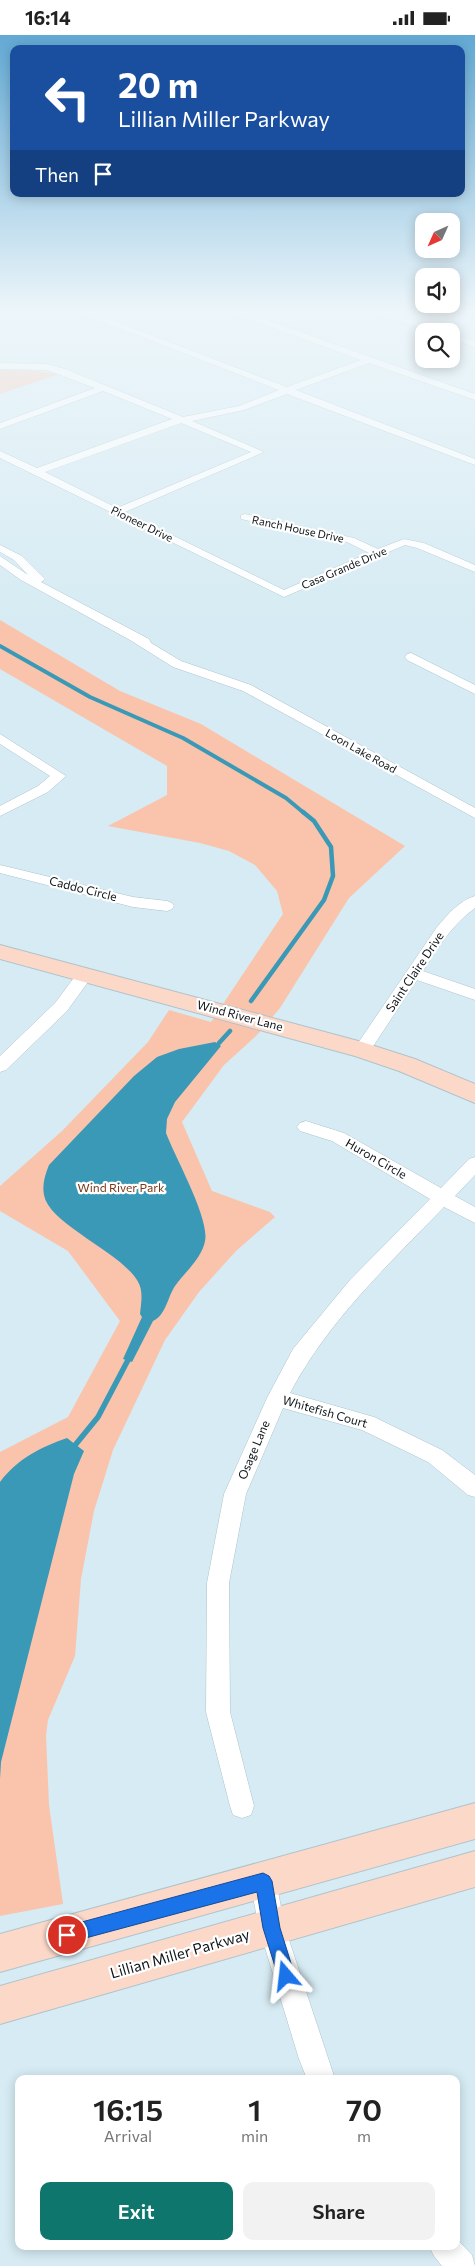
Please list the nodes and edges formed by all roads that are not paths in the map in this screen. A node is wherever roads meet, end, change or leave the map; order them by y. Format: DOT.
graph roads {
  1 [pos="33,413"];
  2 [pos="168,413"];
  3 [pos="222,413"];
  4 [pos="346,413"];
  5 [pos="184,420"];
  6 [pos="0,425"];
  7 [pos="0,454"];
  8 [pos="475,462"];
  9 [pos="37,472"];
  10 [pos="116,511"];
  11 [pos="245,517"];
  12 [pos="0,548"];
  13 [pos="378,554"];
  14 [pos="0,559"];
  15 [pos="475,569"];
  16 [pos="49,590"];
  17 [pos="284,594"];
  18 [pos="410,657"];
  19 [pos="475,690"];
  20 [pos="0,738"];
  21 [pos="0,812"];
  22 [pos="475,814"];
  23 [pos="0,869"];
  24 [pos="475,901"];
  25 [pos="167,906"];
  26 [pos="0,952"];
  27 [pos="414,973"];
  28 [pos="85,975"];
  29 [pos="475,995"];
  30 [pos="8,1049"];
  31 [pos="362,1050"];
  32 [pos="0,1066"];
  33 [pos="475,1094"];
  34 [pos="306,1127"];
  35 [pos="475,1164"];
  36 [pos="443,1198"];
  37 [pos="475,1216"];
  38 [pos="277,1398"];
  39 [pos="475,1488"];
  40 [pos="242,1806"];
  41 [pos="475,1821"];
  42 [pos="475,1869"];
  43 [pos="263,1881"];
  44 [pos="272,1928"];
  45 [pos="0,1953"];
  46 [pos="0,2005"];
  47 [pos="319,2075"];
  48 [pos="447,2250"];
  49 [pos="461,2266"];
  1 -- 6 [label="street"];
  2 -- 5 [label="street"];
  3 -- 5 [label="street"];
  4 -- 8 [label="street"];
  5 -- 9 [label="street"];
  5 -- 10 [label="street"];
  7 -- 9 [label="street, Pioneer Drive"];
  9 -- 10 [label="street, Pioneer Drive"];
  10 -- 17 [label="street, Pioneer Drive"];
  11 -- 13 [label="street, Ranch House Drive"];
  12 -- 16 [label="street, Loon Lake Road"];
  13 -- 15 [label="street, Casa Grande Drive"];
  13 -- 17 [label="street, Casa Grande Drive"];
  14 -- 16 [label="street, Loon Lake Road"];
  16 -- 22 [label="street, Loon Lake Road"];
  18 -- 19 [label="street"];
  20 -- 21 [label="street"];
  23 -- 25 [label="street, Caddo Circle"];
  24 -- 27 [label="street, Saint Claire Drive"];
  26 -- 28 [label="main road, Wind River Lane"];
  27 -- 29 [label="street"];
  27 -- 31 [label="street, Saint Claire Drive"];
  28 -- 30 [label="street"];
  28 -- 31 [label="main road, Wind River Lane"];
  30 -- 32 [label="street"];
  31 -- 33 [label="main road, Wind River Lane"];
  34 -- 36 [label="street, Huron Circle"];
  35 -- 36 [label="street, Osage Lane"];
  36 -- 37 [label="street, Huron Circle"];
  36 -- 38 [label="street, Osage Lane"];
  38 -- 39 [label="street, Whitefish Court"];
  38 -- 40 [label="street, Osage Lane"];
  41 -- 43 [label="main road"];
  42 -- 44 [label="main road, Lillian Miller Parkway"];
  43 -- 44 [label="street"];
  43 -- 45 [label="main road"];
  44 -- 46 [label="main road, Lillian Miller Parkway"];
  44 -- 47 [label="street"];
  48 -- 49 [label="street"];
}
